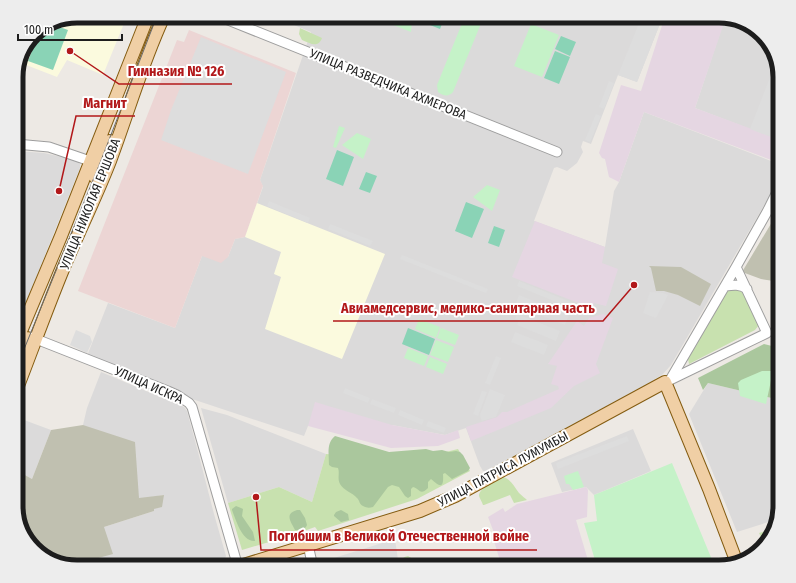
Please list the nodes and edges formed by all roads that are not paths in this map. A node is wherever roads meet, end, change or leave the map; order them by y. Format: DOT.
graph roads {
  1 [pos="145,23"];
  2 [pos="149,23"];
  3 [pos="158,23"];
  4 [pos="160,23"];
  5 [pos="235,23"];
  6 [pos="155,34"];
  7 [pos="126,69"];
  8 [pos="23,145"];
  9 [pos="557,152"];
  10 [pos="90,161"];
  11 [pos="773,200"];
  12 [pos="61,236"];
  13 [pos="736,267"];
  14 [pos="725,286"];
  15 [pos="747,289"];
  16 [pos="23,336"];
  17 [pos="668,381"];
  18 [pos="308,545"];
  19 [pos="735,557"];
  20 [pos="235,560"];
  21 [pos="260,560"];
  22 [pos="311,560"];
  1 -- 7 [label="main road, УЛИЦА НИКОЛАЯ ЕРШОВА"];
  2 -- 7 [label="main road"];
  3 -- 6 [label="main road"];
  4 -- 6 [label="main road"];
  5 -- 9 [label="street, УЛИЦА РАЗВЕДЧИКА АХМЕРОВА"];
  6 -- 16 [label="main road, УЛИЦА НИКОЛАЯ ЕРШОВА"];
  7 -- 10 [label="main road, УЛИЦА НИКОЛАЯ ЕРШОВА"];
  7 -- 12 [label="main road"];
  8 -- 10 [label="street"];
  10 -- 12 [label="main road, УЛИЦА НИКОЛАЯ ЕРШОВА"];
  11 -- 13 [label="street"];
  12 -- 16 [label="main road, УЛИЦА НИКОЛАЯ ЕРШОВА"];
  13 -- 14 [label="street"];
  13 -- 15 [label="street, УЛИЦА ПАТРИСА ЛУМУМБЫ"];
  14 -- 15 [label="street"];
  14 -- 17 [label="street"];
  15 -- 17 [label="street, УЛИЦА ПАТРИСА ЛУМУМБЫ"];
  16 -- 20 [label="street, УЛИЦА ИСКРА"];
  17 -- 18 [label="main road, УЛИЦА ПАТРИСА ЛУМУМБЫ"];
  17 -- 19 [label="main road"];
  18 -- 21 [label="main road, УЛИЦА ПАТРИСА ЛУМУМБЫ"];
  18 -- 22 [label="street"];
}
